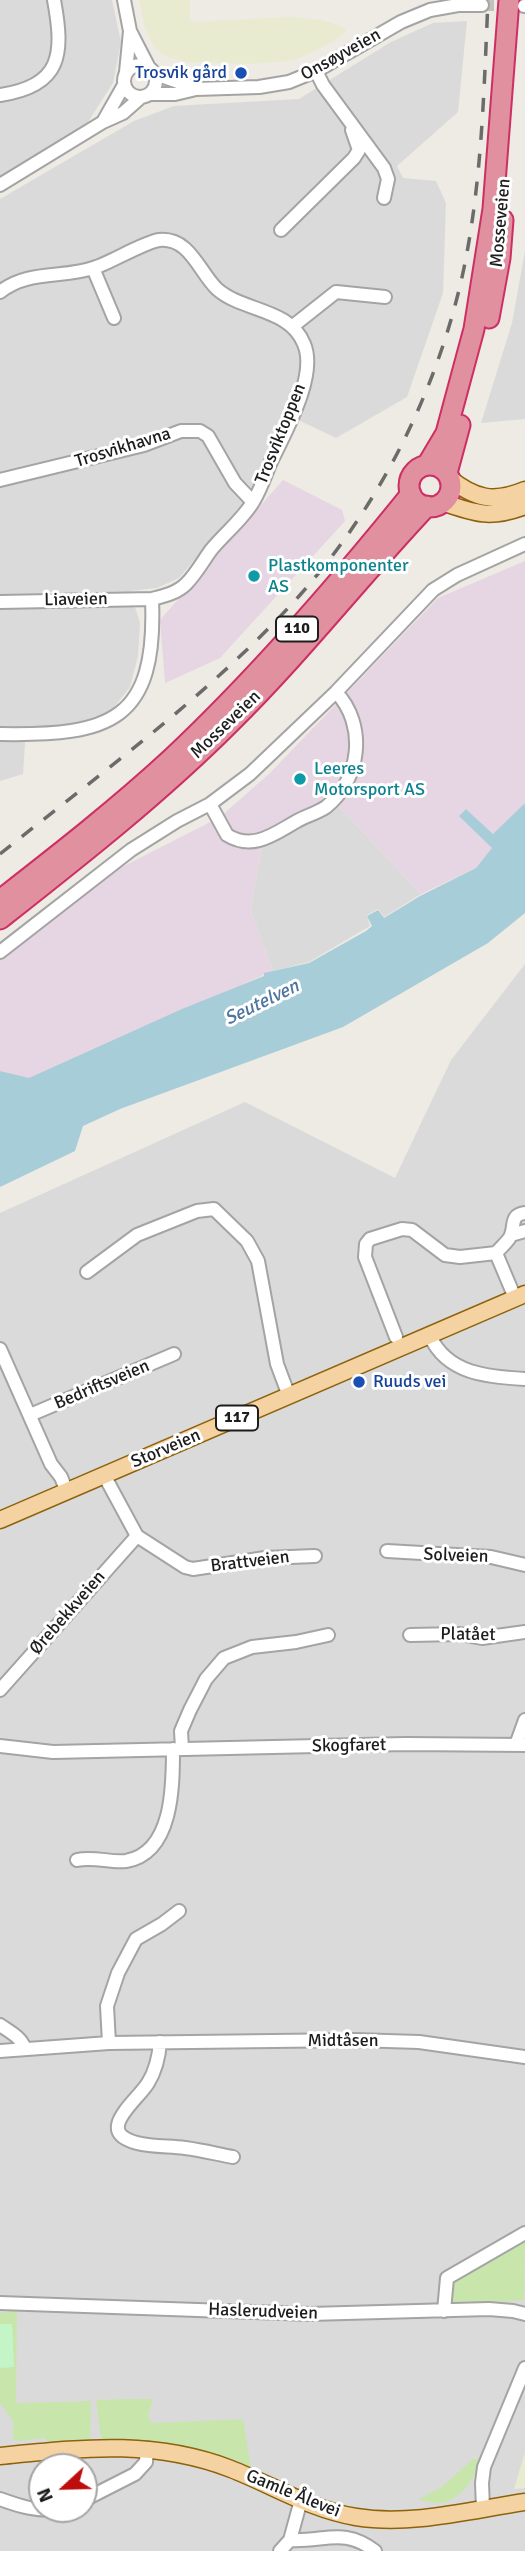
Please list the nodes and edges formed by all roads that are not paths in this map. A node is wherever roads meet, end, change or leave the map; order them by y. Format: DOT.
graph roads {
  1 [pos="54,0"];
  2 [pos="124,0"];
  3 [pos="519,4"];
  4 [pos="482,5"];
  5 [pos="130,31"];
  6 [pos="507,52"];
  7 [pos="151,70"];
  8 [pos="316,71"];
  9 [pos="125,78"];
  10 [pos="196,89"];
  11 [pos="0,95"];
  12 [pos="146,96"];
  13 [pos="103,122"];
  14 [pos="352,123"];
  15 [pos="0,185"];
  16 [pos="384,198"];
  17 [pos="281,230"];
  18 [pos="93,268"];
  19 [pos="0,292"];
  20 [pos="385,297"];
  21 [pos="114,318"];
  22 [pos="293,326"];
  23 [pos="427,465"];
  24 [pos="448,475"];
  25 [pos="0,480"];
  26 [pos="525,490"];
  27 [pos="411,494"];
  28 [pos="253,502"];
  29 [pos="435,504"];
  30 [pos="525,506"];
  31 [pos="525,544"];
  32 [pos="152,599"];
  33 [pos="0,601"];
  34 [pos="336,692"];
  35 [pos="0,734"];
  36 [pos="210,804"];
  37 [pos="0,900"];
  38 [pos="0,919"];
  39 [pos="0,953"];
  40 [pos="525,1213"];
  41 [pos="525,1231"];
  42 [pos="511,1235"];
  43 [pos="496,1253"];
  44 [pos="87,1272"];
  45 [pos="520,1296"];
  46 [pos="430,1336"];
  47 [pos="396,1337"];
  48 [pos="0,1349"];
  49 [pos="174,1354"];
  50 [pos="525,1379"];
  51 [pos="289,1396"];
  52 [pos="30,1415"];
  53 [pos="104,1475"];
  54 [pos="62,1494"];
  55 [pos="0,1520"];
  56 [pos="137,1536"];
  57 [pos="387,1551"];
  58 [pos="315,1556"];
  59 [pos="525,1565"];
  60 [pos="525,1632"];
  61 [pos="328,1634"];
  62 [pos="410,1634"];
  63 [pos="0,1690"];
  64 [pos="525,1720"];
  65 [pos="521,1745"];
  66 [pos="0,1746"];
  67 [pos="177,1749"];
  68 [pos="77,1860"];
  69 [pos="179,1911"];
  70 [pos="0,2025"];
  71 [pos="160,2042"];
  72 [pos="109,2043"];
  73 [pos="24,2049"];
  74 [pos="0,2051"];
  75 [pos="525,2057"];
  76 [pos="233,2157"];
  77 [pos="525,2233"];
  78 [pos="0,2303"];
  79 [pos="444,2311"];
  80 [pos="525,2314"];
  81 [pos="525,2368"];
  82 [pos="147,2448"];
  83 [pos="0,2456"];
  84 [pos="98,2493"];
  85 [pos="0,2498"];
  86 [pos="301,2500"];
  87 [pos="525,2501"];
  88 [pos="28,2508"];
  89 [pos="483,2508"];
  90 [pos="290,2540"];
  91 [pos="280,2551"];
  92 [pos="376,2551"];
  1 -- 11 [label="street"];
  2 -- 5 [label="street"];
  3 -- 6 [label="highway, Mosseveien / 110"];
  4 -- 8 [label="street, Onsøyveien"];
  5 -- 7 [label="street"];
  5 -- 9 [label="street"];
  6 -- 23 [label="highway, Mosseveien / 110"];
  6 -- 24 [label="highway, Mosseveien / 110"];
  7 -- 9 [label="street"];
  7 -- 10 [label="street, Onsøyveien"];
  7 -- 12 [label="street"];
  8 -- 10 [label="street, Onsøyveien"];
  8 -- 14 [label="street"];
  9 -- 12 [label="street"];
  9 -- 13 [label="street"];
  10 -- 12 [label="street, Onsøyveien"];
  12 -- 13 [label="street"];
  13 -- 15 [label="street"];
  14 -- 16 [label="street"];
  14 -- 17 [label="street"];
  18 -- 19 [label="street"];
  18 -- 21 [label="street"];
  18 -- 22 [label="street"];
  20 -- 22 [label="street"];
  22 -- 28 [label="street, Trosviktoppen"];
  23 -- 24 [label="highway"];
  23 -- 27 [label="highway, 110"];
  24 -- 26 [label="main road"];
  24 -- 29 [label="highway, 110"];
  25 -- 28 [label="street, Trosvikhavna"];
  27 -- 29 [label="highway"];
  27 -- 37 [label="highway, Mosseveien / 110"];
  28 -- 32 [label="street, Trosviktoppen"];
  29 -- 30 [label="main road"];
  29 -- 38 [label="highway, Mosseveien / 110"];
  31 -- 34 [label="street"];
  32 -- 33 [label="street, Liaveien"];
  32 -- 35 [label="street"];
  34 -- 36 [label="street"];
  34 -- 36 [label="street"];
  36 -- 39 [label="street"];
  40 -- 42 [label="street"];
  41 -- 42 [label="street"];
  42 -- 43 [label="street"];
  43 -- 45 [label="street"];
  43 -- 47 [label="street"];
  44 -- 51 [label="street"];
  45 -- 46 [label="main road, Storveien / 117"];
  46 -- 50 [label="street"];
  46 -- 51 [label="main road, Storveien / 117"];
  48 -- 52 [label="street"];
  49 -- 52 [label="street, Bedriftsveien"];
  51 -- 53 [label="main road, Storveien / 117"];
  52 -- 54 [label="street"];
  53 -- 54 [label="main road, Storveien / 117"];
  53 -- 56 [label="street, Brattveien"];
  54 -- 55 [label="main road, Storveien / 117"];
  56 -- 58 [label="street, Brattveien"];
  56 -- 63 [label="street, Ørebekkveien"];
  57 -- 59 [label="street, Solveien"];
  60 -- 62 [label="street, Platået"];
  61 -- 67 [label="street"];
  64 -- 65 [label="street"];
  65 -- 67 [label="street, Skogfaret"];
  66 -- 67 [label="street, Skogfaret"];
  67 -- 68 [label="street"];
  69 -- 72 [label="street"];
  70 -- 73 [label="street"];
  71 -- 72 [label="street, Midtåsen"];
  71 -- 75 [label="street, Midtåsen"];
  71 -- 76 [label="street"];
  72 -- 73 [label="street, Midtåsen"];
  73 -- 74 [label="street, Midtåsen"];
  77 -- 79 [label="street"];
  78 -- 79 [label="street, Haslerudveien"];
  79 -- 80 [label="street, Haslerudveien"];
  81 -- 89 [label="street"];
  82 -- 83 [label="main road, Gamle Ålevei"];
  82 -- 84 [label="street"];
  82 -- 86 [label="main road, Gamle Ålevei"];
  85 -- 88 [label="street"];
  86 -- 89 [label="main road, Gamle Ålevei"];
  86 -- 90 [label="street"];
  87 -- 89 [label="main road, Gamle Ålevei"];
  90 -- 91 [label="street"];
  90 -- 92 [label="street"];
}
